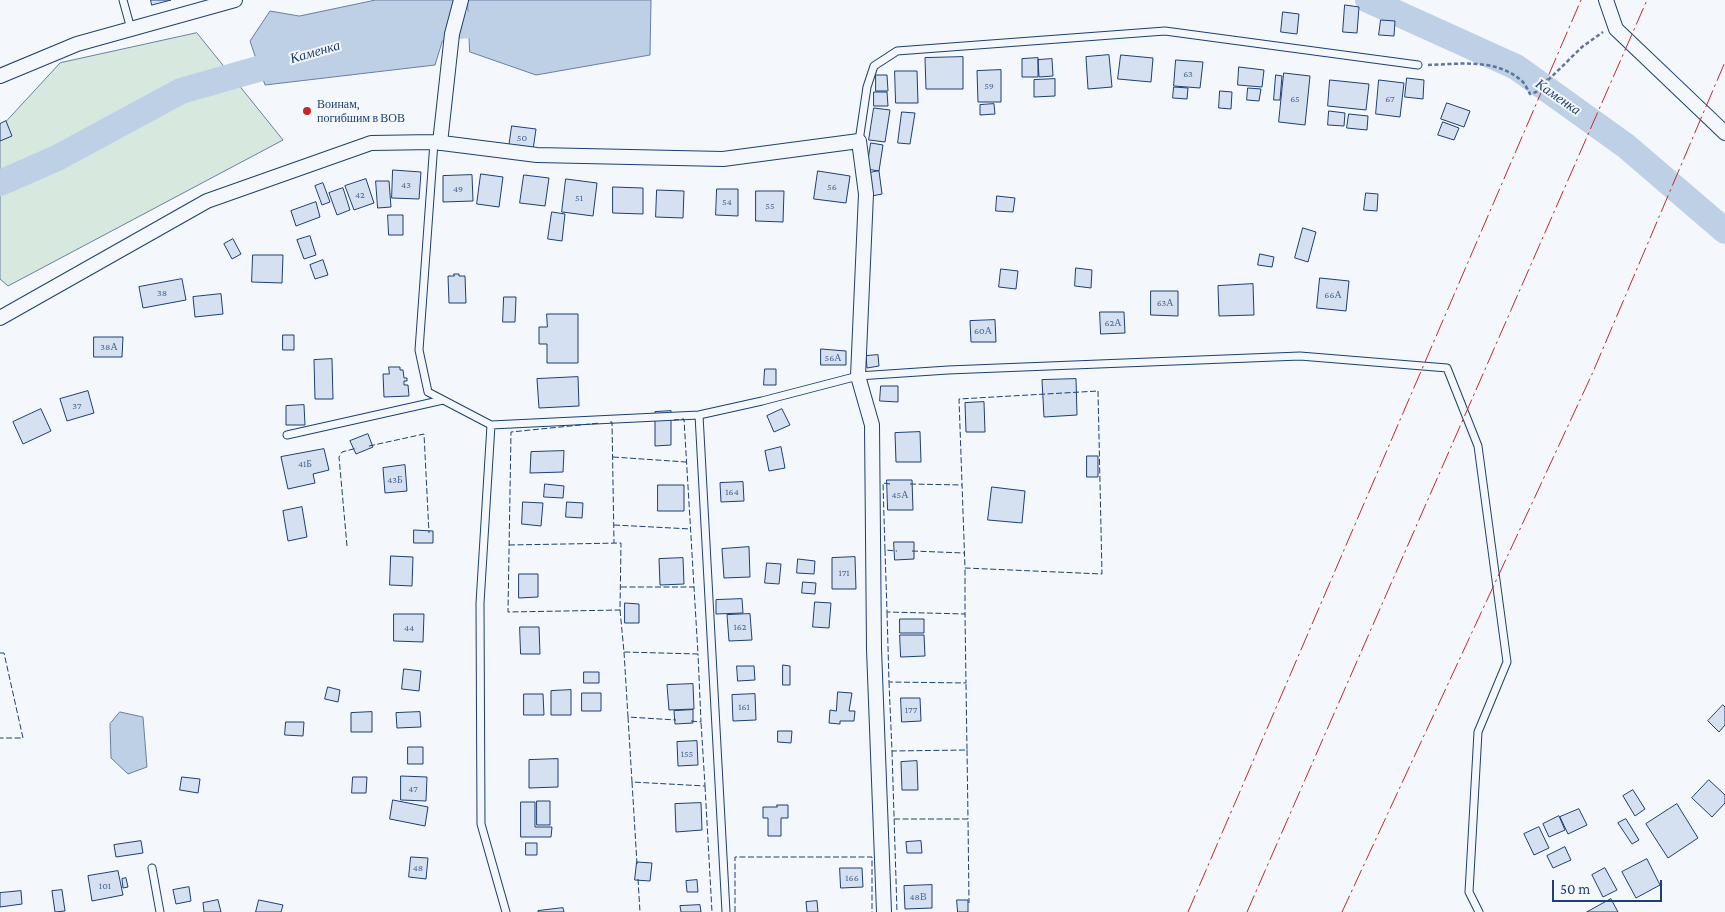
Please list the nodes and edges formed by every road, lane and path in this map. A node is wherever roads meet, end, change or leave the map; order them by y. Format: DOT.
graph roads {
  1 [pos="123,0"];
  2 [pos="235,0"];
  3 [pos="1606,0"];
  4 [pos="459,6"];
  5 [pos="131,29"];
  6 [pos="1616,29"];
  7 [pos="1418,65"];
  8 [pos="0,76"];
  9 [pos="1725,133"];
  10 [pos="859,141"];
  11 [pos="437,142"];
  12 [pos="0,318"];
  13 [pos="858,376"];
  14 [pos="443,400"];
  15 [pos="699,415"];
  16 [pos="491,426"];
  17 [pos="287,435"];
  18 [pos="152,868"];
  19 [pos="160,912"];
  20 [pos="506,912"];
  21 [pos="726,912"];
  22 [pos="884,912"];
  23 [pos="1479,912"];
  1 -- 5 [label="lane"];
  2 -- 5 [label="street"];
  3 -- 6 [label="street"];
  4 -- 11 [label="street"];
  5 -- 8 [label="street"];
  6 -- 7 [label="path"];
  6 -- 9 [label="street"];
  7 -- 10 [label="lane"];
  10 -- 11 [label="street"];
  10 -- 13 [label="street"];
  11 -- 12 [label="street"];
  11 -- 14 [label="lane"];
  13 -- 15 [label="lane"];
  13 -- 22 [label="street"];
  13 -- 23 [label="lane"];
  14 -- 16 [label="lane"];
  14 -- 17 [label="lane"];
  15 -- 16 [label="lane"];
  15 -- 21 [label="lane"];
  16 -- 20 [label="lane"];
  18 -- 19 [label="lane"];
}
